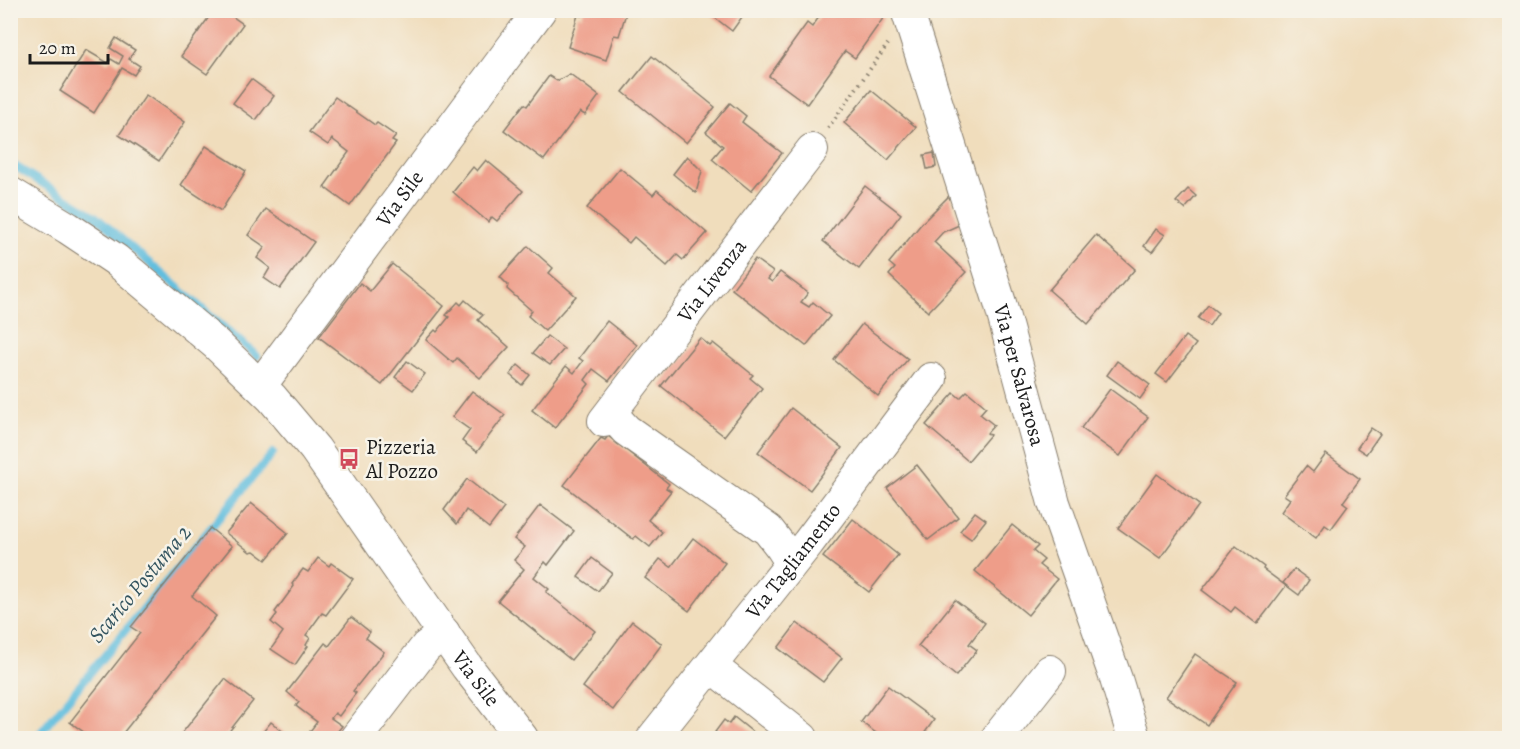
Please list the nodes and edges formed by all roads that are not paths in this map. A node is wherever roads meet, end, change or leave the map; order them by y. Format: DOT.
graph roads {
  1 [pos="540,10"];
  2 [pos="908,14"];
  3 [pos="812,150"];
  4 [pos="10,193"];
  5 [pos="931,379"];
  6 [pos="260,386"];
  7 [pos="791,562"];
  8 [pos="444,633"];
  9 [pos="712,667"];
  10 [pos="1050,671"];
  11 [pos="356,738"];
  12 [pos="522,738"];
  13 [pos="653,738"];
  14 [pos="802,738"];
  15 [pos="997,738"];
  16 [pos="1134,738"];
  1 -- 6 [label="street, Via Sile"];
  2 -- 16 [label="street, Via per Salvarosa"];
  3 -- 7 [label="street, Via Livenza"];
  4 -- 6 [label="street, Via Sile"];
  5 -- 7 [label="street, Via Tagliamento"];
  6 -- 8 [label="street, Via Sile"];
  7 -- 9 [label="street, Via Tagliamento"];
  8 -- 11 [label="street"];
  8 -- 12 [label="street, Via Sile"];
  9 -- 13 [label="street, Via Tagliamento"];
  9 -- 14 [label="street"];
  10 -- 15 [label="street"];
}
